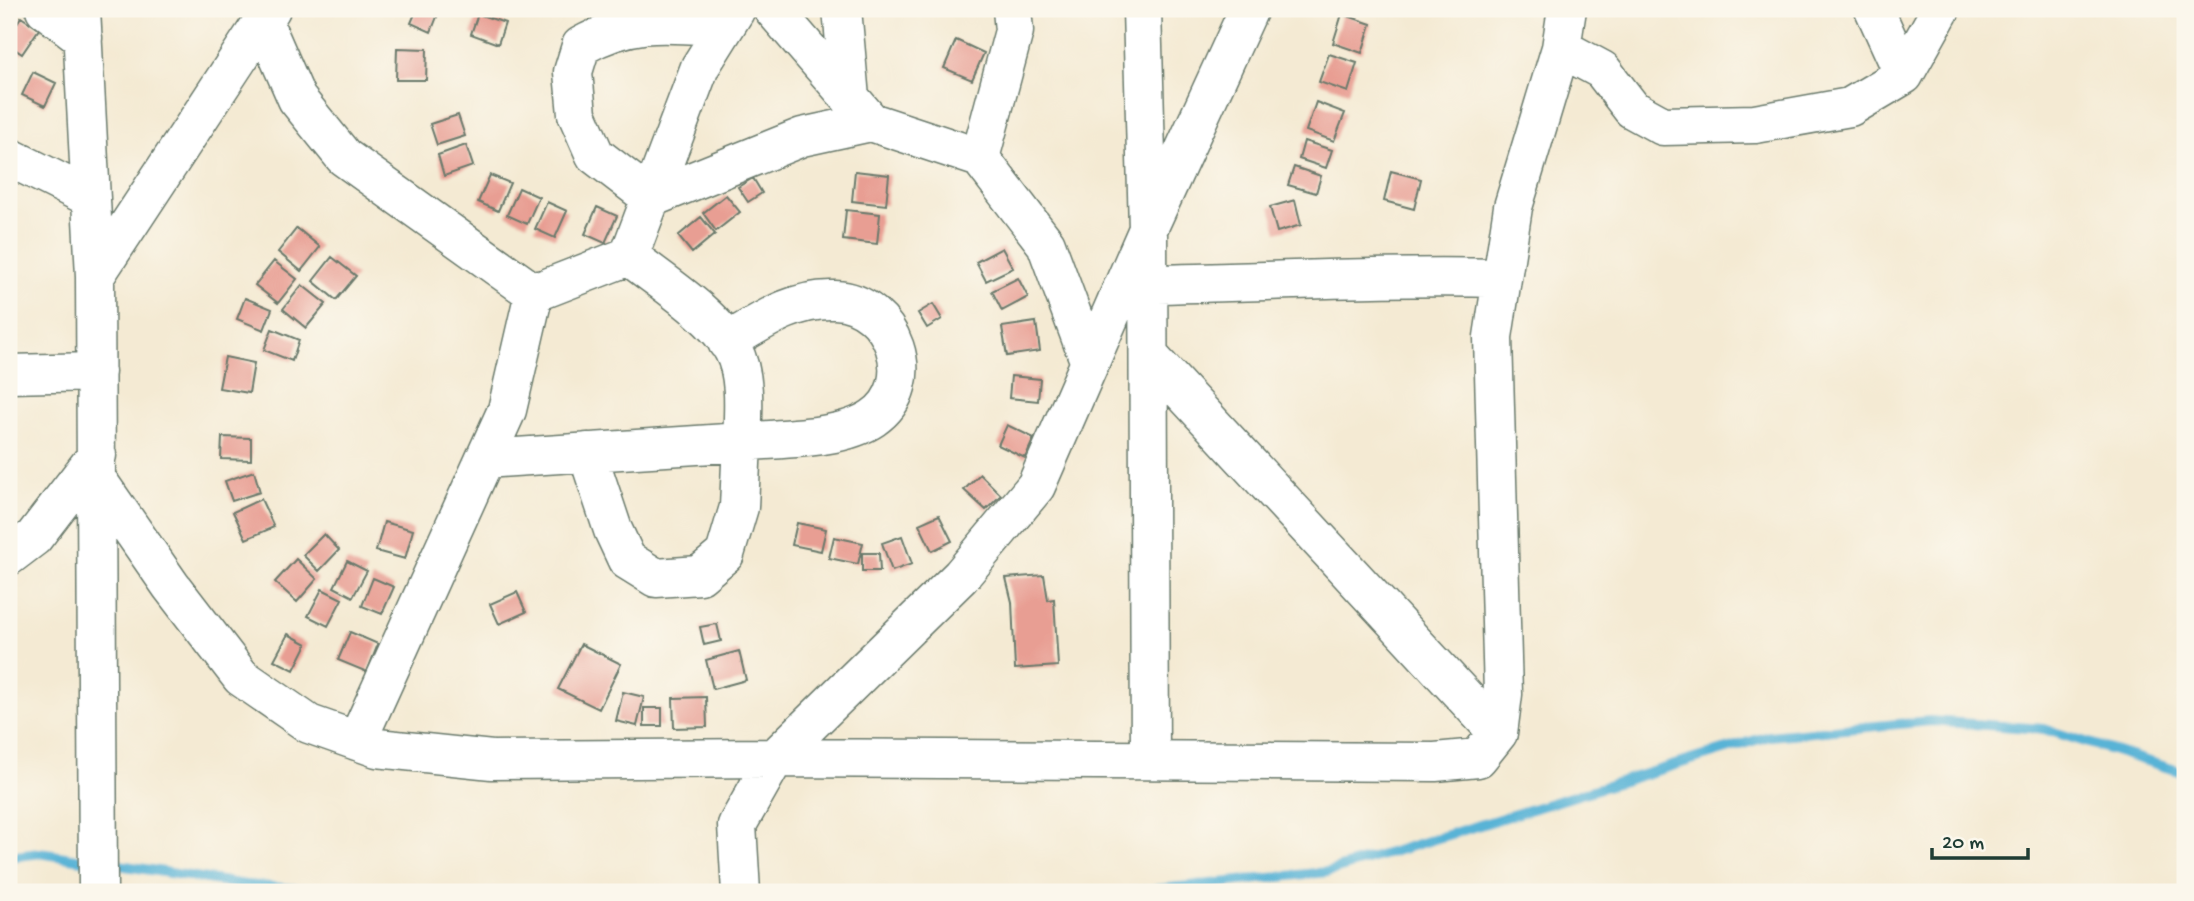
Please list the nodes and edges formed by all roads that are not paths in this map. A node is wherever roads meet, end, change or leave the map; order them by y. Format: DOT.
graph roads {
  1 [pos="45,9"];
  2 [pos="773,9"];
  3 [pos="842,9"];
  4 [pos="1012,9"];
  5 [pos="1142,9"];
  6 [pos="1249,9"];
  7 [pos="1567,9"];
  8 [pos="1874,9"];
  9 [pos="1941,9"];
  10 [pos="265,13"];
  11 [pos="730,18"];
  12 [pos="82,23"];
  13 [pos="1561,48"];
  14 [pos="1904,75"];
  15 [pos="860,110"];
  16 [pos="9,158"];
  17 [pos="980,158"];
  18 [pos="91,198"];
  19 [pos="651,198"];
  20 [pos="1147,229"];
  21 [pos="629,256"];
  22 [pos="95,276"];
  23 [pos="1502,278"];
  24 [pos="1148,284"];
  25 [pos="534,293"];
  26 [pos="727,342"];
  27 [pos="1149,356"];
  28 [pos="1090,363"];
  29 [pos="96,372"];
  30 [pos="9,374"];
  31 [pos="742,442"];
  32 [pos="587,452"];
  33 [pos="485,459"];
  34 [pos="98,468"];
  35 [pos="9,556"];
  36 [pos="1498,733"];
  37 [pos="357,741"];
  38 [pos="775,758"];
  39 [pos="1150,760"];
  40 [pos="98,892"];
  41 [pos="741,892"];
  1 -- 12 [label="street"];
  2 -- 15 [label="street"];
  3 -- 15 [label="street"];
  4 -- 17 [label="street"];
  5 -- 20 [label="street"];
  6 -- 20 [label="street"];
  7 -- 13 [label="street"];
  8 -- 14 [label="street"];
  9 -- 14 [label="street"];
  10 -- 22 [label="street"];
  10 -- 25 [label="street"];
  11 -- 19 [label="street"];
  11 -- 19 [label="street"];
  12 -- 18 [label="street"];
  13 -- 14 [label="street"];
  13 -- 23 [label="street"];
  15 -- 17 [label="street"];
  15 -- 19 [label="street"];
  16 -- 18 [label="street"];
  17 -- 28 [label="street"];
  18 -- 22 [label="street"];
  19 -- 21 [label="street"];
  20 -- 24 [label="street"];
  20 -- 28 [label="street"];
  21 -- 25 [label="street"];
  21 -- 26 [label="street"];
  22 -- 29 [label="street"];
  23 -- 24 [label="street"];
  23 -- 36 [label="street"];
  24 -- 27 [label="street"];
  25 -- 33 [label="street"];
  26 -- 31 [label="street"];
  26 -- 31 [label="street"];
  27 -- 36 [label="street"];
  27 -- 39 [label="street"];
  28 -- 38 [label="street"];
  29 -- 30 [label="street"];
  29 -- 34 [label="street"];
  31 -- 32 [label="street"];
  31 -- 32 [label="street"];
  32 -- 33 [label="street"];
  33 -- 37 [label="street"];
  34 -- 35 [label="street"];
  34 -- 37 [label="street"];
  34 -- 40 [label="street"];
  36 -- 39 [label="street"];
  37 -- 38 [label="street"];
  38 -- 39 [label="street"];
  38 -- 41 [label="street"];
}
